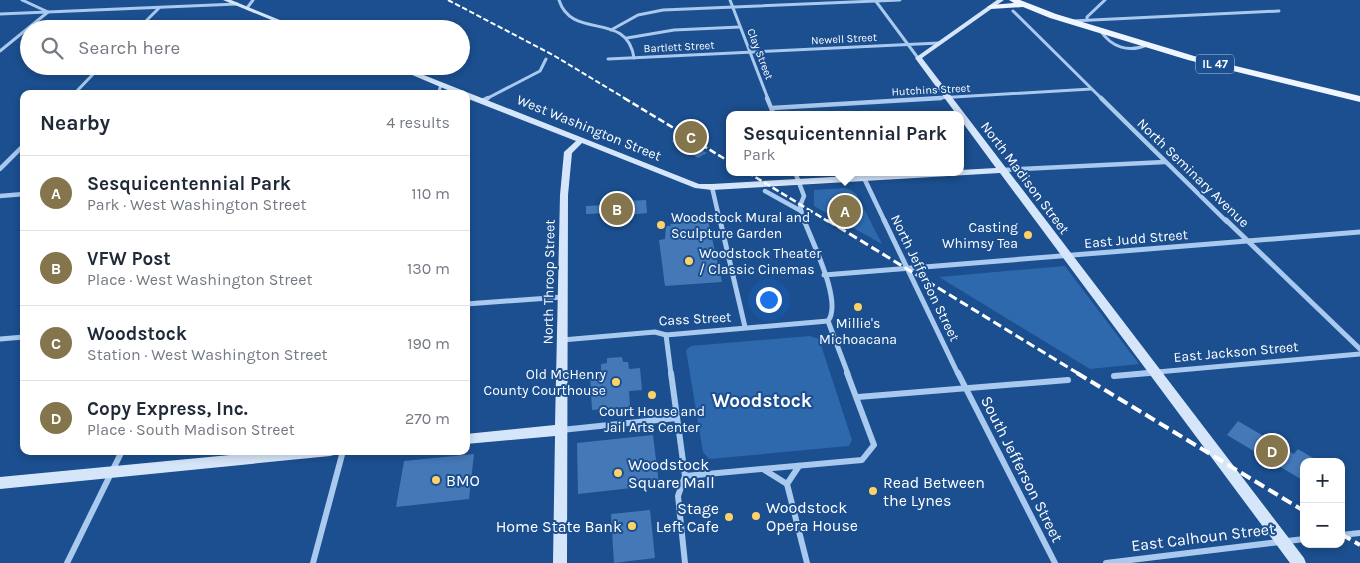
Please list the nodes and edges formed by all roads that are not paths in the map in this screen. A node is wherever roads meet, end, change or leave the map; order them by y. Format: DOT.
graph roads {
  1 [pos="22,0"];
  2 [pos="226,0"];
  3 [pos="253,0"];
  4 [pos="559,0"];
  5 [pos="730,0"];
  6 [pos="875,0"];
  7 [pos="900,0"];
  8 [pos="1001,0"];
  9 [pos="1013,0"];
  10 [pos="1104,0"];
  11 [pos="237,4"];
  12 [pos="1024,5"];
  13 [pos="159,7"];
  14 [pos="732,7"];
  15 [pos="991,7"];
  16 [pos="246,8"];
  17 [pos="1279,10"];
  18 [pos="1013,11"];
  19 [pos="48,12"];
  20 [pos="0,14"];
  21 [pos="38,20"];
  22 [pos="147,20"];
  23 [pos="276,20"];
  24 [pos="1087,20"];
  25 [pos="1072,21"];
  26 [pos="740,27"];
  27 [pos="612,30"];
  28 [pos="20,35"];
  29 [pos="627,38"];
  30 [pos="939,43"];
  31 [pos="908,44"];
  32 [pos="0,51"];
  33 [pos="750,52"];
  34 [pos="634,58"];
  35 [pos="918,58"];
  36 [pos="546,59"];
  37 [pos="608,59"];
  38 [pos="92,75"];
  39 [pos="418,75"];
  40 [pos="441,84"];
  41 [pos="1091,89"];
  42 [pos="78,90"];
  43 [pos="439,90"];
  44 [pos="455,90"];
  45 [pos="470,96"];
  46 [pos="948,98"];
  47 [pos="1360,99"];
  48 [pos="482,100"];
  49 [pos="772,108"];
  50 [pos="773,111"];
  51 [pos="958,111"];
  52 [pos="964,119"];
  53 [pos="581,140"];
  54 [pos="20,149"];
  55 [pos="1165,162"];
  56 [pos="0,169"];
  57 [pos="1002,170"];
  58 [pos="964,172"];
  59 [pos="797,176"];
  60 [pos="898,176"];
  61 [pos="864,178"];
  62 [pos="799,182"];
  63 [pos="712,187"];
  64 [pos="766,191"];
  65 [pos="20,194"];
  66 [pos="0,196"];
  67 [pos="801,211"];
  68 [pos="1360,232"];
  69 [pos="1247,241"];
  70 [pos="1067,255"];
  71 [pos="909,269"];
  72 [pos="824,275"];
  73 [pos="563,297"];
  74 [pos="470,304"];
  75 [pos="828,321"];
  76 [pos="745,327"];
  77 [pos="666,335"];
  78 [pos="20,337"];
  79 [pos="0,339"];
  80 [pos="562,340"];
  81 [pos="1360,349"];
  82 [pos="1360,354"];
  83 [pos="1154,372"];
  84 [pos="1114,376"];
  85 [pos="1068,380"];
  86 [pos="966,388"];
  87 [pos="858,398"];
  88 [pos="677,418"];
  89 [pos="561,430"];
  90 [pos="470,438"];
  91 [pos="120,455"];
  92 [pos="288,455"];
  93 [pos="343,455"];
  94 [pos="799,466"];
  95 [pos="762,469"];
  96 [pos="112,472"];
  97 [pos="685,476"];
  98 [pos="0,483"];
  99 [pos="787,484"];
  100 [pos="1360,533"];
  101 [pos="1345,535"];
  102 [pos="1300,539"];
  103 [pos="1282,541"];
  104 [pos="67,563"];
  105 [pos="313,563"];
  106 [pos="560,563"];
  107 [pos="684,563"];
  108 [pos="807,563"];
  109 [pos="1055,563"];
  110 [pos="1106,563"];
  111 [pos="1299,563"];
  1 -- 19 [label="street"];
  2 -- 11 [label="main road"];
  3 -- 16 [label="street"];
  4 -- 27 [label="street"];
  5 -- 14 [label="street, Clay Street"];
  6 -- 7 [label="street"];
  6 -- 14 [label="street"];
  6 -- 31 [label="street, North Madison Street"];
  8 -- 15 [label="main road"];
  9 -- 12 [label="main road, IL 47"];
  10 -- 24 [label="street"];
  11 -- 13 [label="street"];
  11 -- 16 [label="main road"];
  12 -- 15 [label="main road"];
  12 -- 25 [label="main road, IL 47"];
  13 -- 19 [label="street"];
  13 -- 22 [label="street"];
  14 -- 26 [label="street, Clay Street"];
  14 -- 27 [label="street"];
  15 -- 30 [label="main road"];
  16 -- 23 [label="main road"];
  17 -- 24 [label="street"];
  18 -- 41 [label="street, North Seminary Avenue"];
  19 -- 20 [label="street"];
  19 -- 21 [label="street"];
  24 -- 25 [label="street"];
  25 -- 47 [label="main road, IL 47"];
  26 -- 29 [label="street"];
  26 -- 33 [label="street, Clay Street"];
  27 -- 29 [label="street"];
  28 -- 32 [label="street"];
  29 -- 34 [label="street"];
  30 -- 31 [label="street, Newell Street"];
  30 -- 35 [label="main road"];
  31 -- 33 [label="street, Newell Street"];
  31 -- 35 [label="street, North Madison Street"];
  33 -- 34 [label="street, Bartlett Street"];
  33 -- 49 [label="street, Clay Street"];
  34 -- 37 [label="street, Bartlett Street"];
  35 -- 46 [label="main road, North Madison Street"];
  36 -- 48 [label="street"];
  38 -- 42 [label="street"];
  39 -- 40 [label="main road, West Washington Street"];
  40 -- 43 [label="street"];
  40 -- 44 [label="main road, West Washington Street"];
  41 -- 46 [label="street, Hutchins Street"];
  41 -- 55 [label="street, North Seminary Avenue"];
  45 -- 48 [label="main road, West Washington Street"];
  46 -- 49 [label="street, Hutchins Street"];
  46 -- 51 [label="main road, North Madison Street"];
  48 -- 53 [label="main road, West Washington Street"];
  49 -- 50 [label="street, Clay Street"];
  52 -- 57 [label="main road, North Madison Street"];
  53 -- 63 [label="main road, West Washington Street"];
  53 -- 73 [label="main road, North Throop Street"];
  54 -- 56 [label="street"];
  55 -- 57 [label="street"];
  55 -- 69 [label="street, North Seminary Avenue"];
  57 -- 58 [label="main road, West Washington Street"];
  57 -- 70 [label="main road, North Madison Street"];
  59 -- 62 [label="street"];
  60 -- 61 [label="main road, West Washington Street"];
  61 -- 62 [label="main road, West Washington Street"];
  61 -- 71 [label="street, North Jefferson Street"];
  62 -- 63 [label="main road, West Washington Street"];
  62 -- 67 [label="street"];
  63 -- 76 [label="street"];
  64 -- 67 [label="street"];
  65 -- 66 [label="street"];
  67 -- 72 [label="street"];
  68 -- 69 [label="street, East Judd Street"];
  69 -- 70 [label="street, East Judd Street"];
  69 -- 81 [label="street, North Seminary Avenue"];
  70 -- 71 [label="street, East Judd Street"];
  70 -- 83 [label="main road, North Madison Street"];
  71 -- 72 [label="street, East Judd Street"];
  71 -- 86 [label="street, North Jefferson Street"];
  72 -- 75 [label="street"];
  73 -- 74 [label="street"];
  73 -- 80 [label="main road, North Throop Street"];
  75 -- 76 [label="street, Cass Street"];
  75 -- 87 [label="street"];
  76 -- 77 [label="street, Cass Street"];
  77 -- 80 [label="street, Cass Street"];
  77 -- 88 [label="street"];
  78 -- 79 [label="street"];
  80 -- 89 [label="main road, North Throop Street"];
  82 -- 83 [label="street, East Jackson Street"];
  83 -- 84 [label="street, East Jackson Street"];
  83 -- 103 [label="main road, North Madison Street"];
  85 -- 86 [label="street"];
  86 -- 87 [label="street"];
  86 -- 109 [label="street, South Jefferson Street"];
  87 -- 94 [label="street"];
  88 -- 89 [label="street"];
  88 -- 97 [label="street"];
  89 -- 90 [label="main road"];
  89 -- 106 [label="main road, North Throop Street"];
  91 -- 96 [label="street"];
  92 -- 96 [label="main road"];
  93 -- 105 [label="street"];
  94 -- 95 [label="street"];
  94 -- 99 [label="street"];
  95 -- 97 [label="street"];
  95 -- 99 [label="street"];
  96 -- 98 [label="main road"];
  96 -- 104 [label="street"];
  97 -- 107 [label="street"];
  99 -- 108 [label="street"];
  100 -- 101 [label="street"];
  102 -- 103 [label="street, East Calhoun Street"];
  103 -- 110 [label="street, East Calhoun Street"];
  103 -- 111 [label="main road, North Madison Street"];
}
